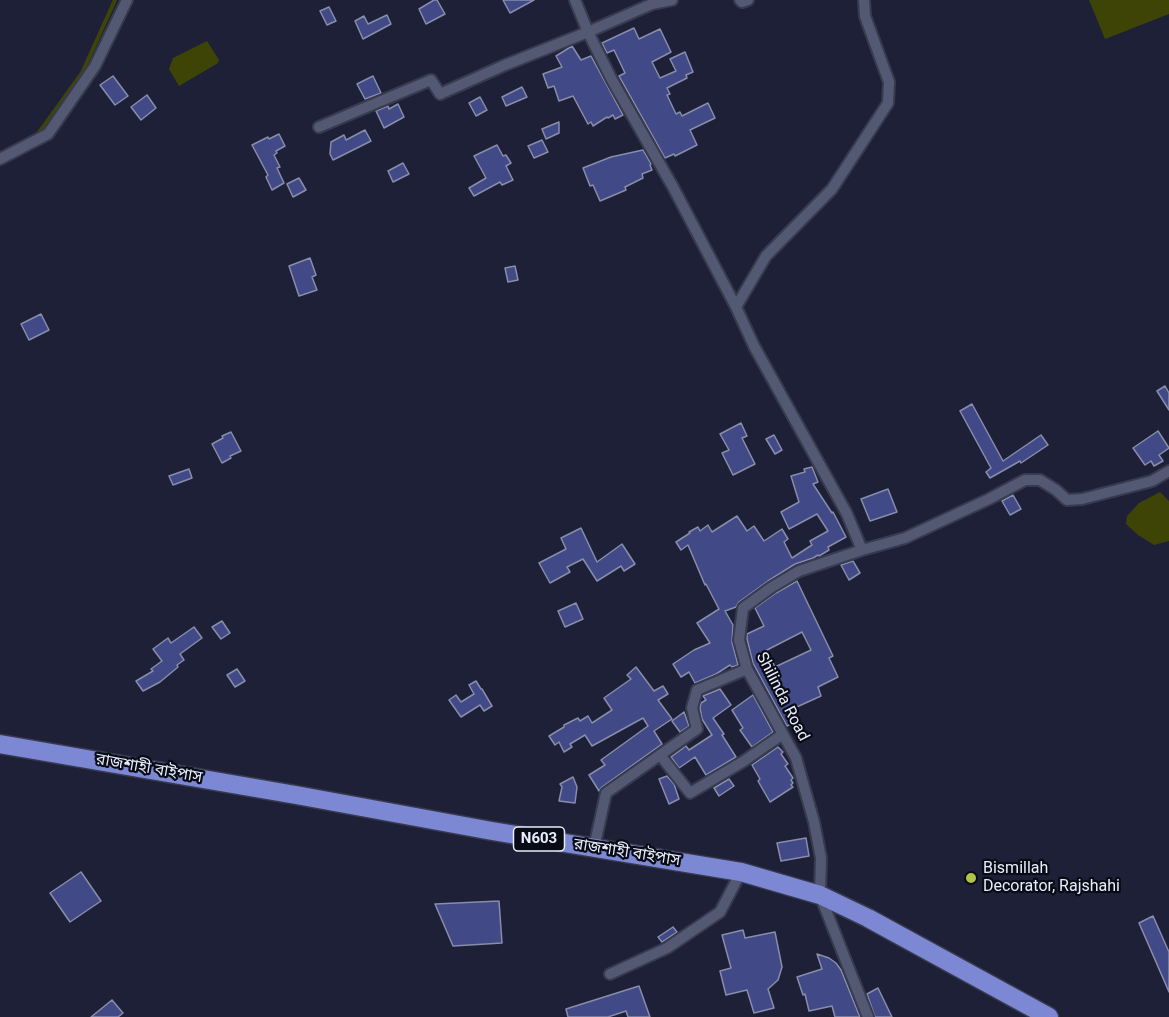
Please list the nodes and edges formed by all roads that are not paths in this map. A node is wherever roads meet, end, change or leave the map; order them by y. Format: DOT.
graph roads {
  1 [pos="128,0"];
  2 [pos="575,0"];
  3 [pos="672,0"];
  4 [pos="740,0"];
  5 [pos="748,0"];
  6 [pos="864,0"];
  7 [pos="588,32"];
  8 [pos="319,127"];
  9 [pos="0,159"];
  10 [pos="736,307"];
  11 [pos="1169,471"];
  12 [pos="862,550"];
  13 [pos="747,669"];
  14 [pos="783,734"];
  15 [pos="0,744"];
  16 [pos="660,755"];
  17 [pos="594,848"];
  18 [pos="741,872"];
  19 [pos="820,895"];
  20 [pos="609,974"];
  21 [pos="868,1017"];
  22 [pos="1049,1017"];
  1 -- 9 [label="street"];
  2 -- 7 [label="street"];
  3 -- 7 [label="street"];
  4 -- 5 [label="street"];
  6 -- 10 [label="street"];
  7 -- 8 [label="street"];
  7 -- 10 [label="street"];
  10 -- 12 [label="street"];
  11 -- 12 [label="street, Shilinda Road"];
  12 -- 13 [label="street, Shilinda Road"];
  13 -- 14 [label="street, Shilinda Road"];
  13 -- 16 [label="street"];
  14 -- 16 [label="street"];
  14 -- 19 [label="street, Shilinda Road"];
  15 -- 17 [label="highway, রাজশাহী বাইপাস / N603"];
  16 -- 17 [label="street"];
  17 -- 18 [label="highway, রাজশাহী বাইপাস / N603"];
  18 -- 19 [label="highway, রাজশাহী বাইপাস / N603"];
  18 -- 20 [label="street"];
  19 -- 21 [label="street"];
  19 -- 22 [label="highway, রাজশাহী বাইপাস / N603"];
}
